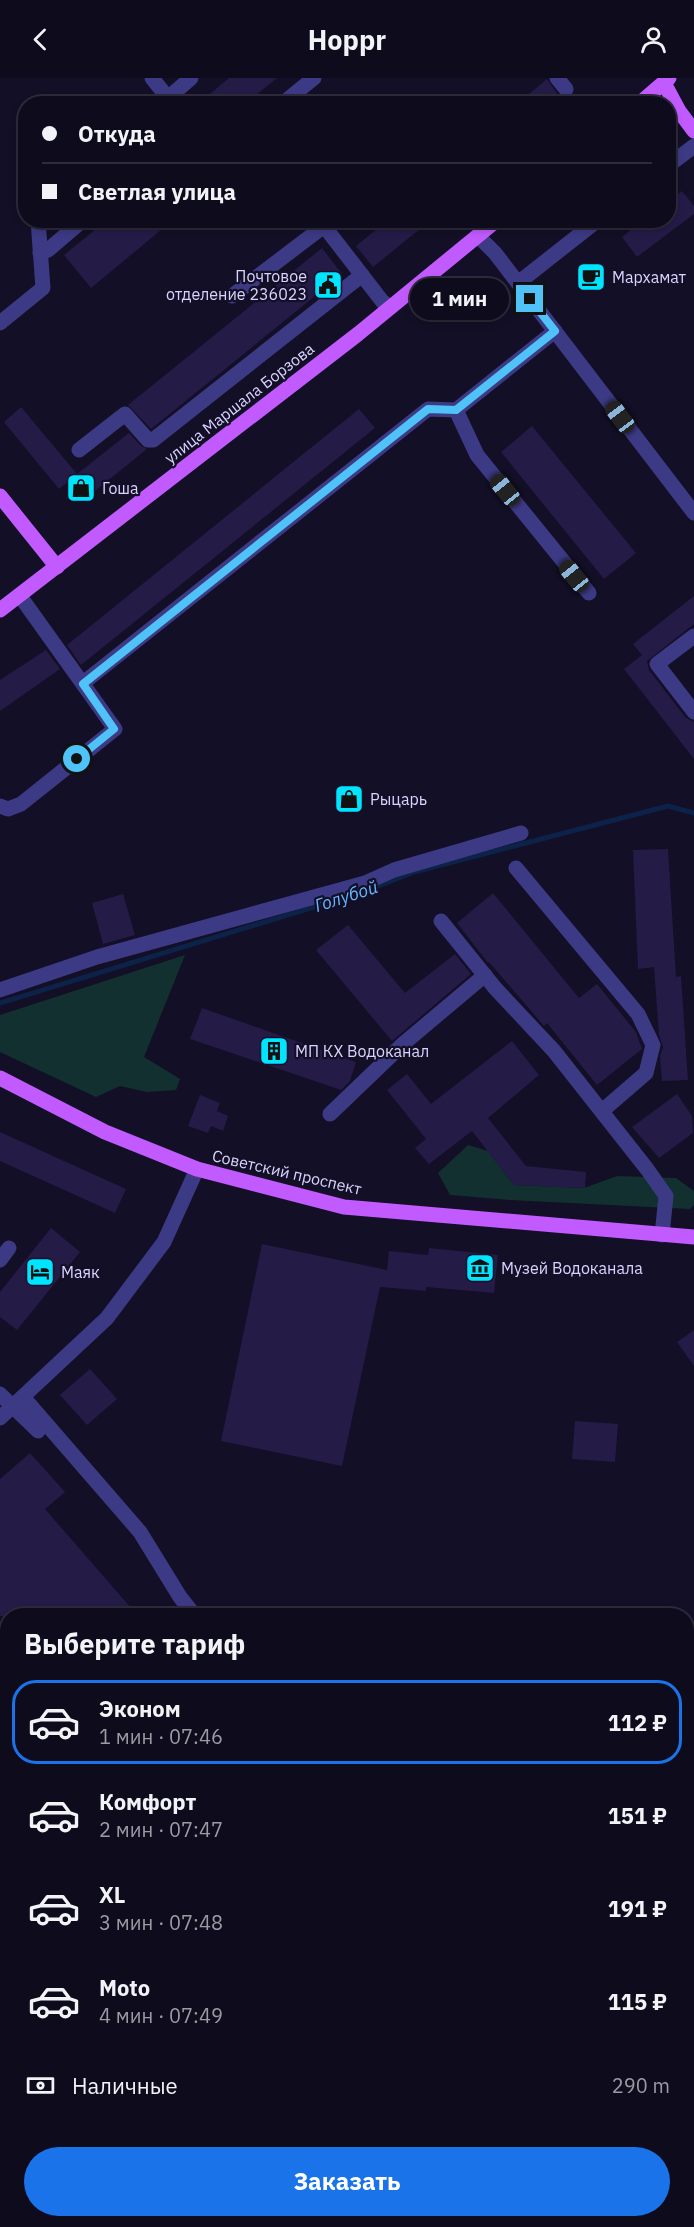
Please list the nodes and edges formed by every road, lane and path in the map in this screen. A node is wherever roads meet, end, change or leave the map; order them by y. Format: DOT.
graph roads {
  1 [pos="152,78"];
  2 [pos="191,78"];
  3 [pos="314,78"];
  4 [pos="665,80"];
  5 [pos="162,96"];
  6 [pos="171,96"];
  7 [pos="293,96"];
  8 [pos="648,96"];
  9 [pos="672,96"];
  10 [pos="676,104"];
  11 [pos="694,131"];
  12 [pos="694,146"];
  13 [pos="676,160"];
  14 [pos="38,228"];
  15 [pos="74,228"];
  16 [pos="318,228"];
  17 [pos="328,228"];
  18 [pos="487,228"];
  19 [pos="588,228"];
  20 [pos="478,236"];
  21 [pos="40,254"];
  22 [pos="362,275"];
  23 [pos="518,283"];
  24 [pos="232,296"];
  25 [pos="389,307"];
  26 [pos="0,323"];
  27 [pos="555,331"];
  28 [pos="456,410"];
  29 [pos="79,450"];
  30 [pos="0,496"];
  31 [pos="694,513"];
  32 [pos="57,567"];
  33 [pos="589,593"];
  34 [pos="20,596"];
  35 [pos="0,610"];
  36 [pos="694,636"];
  37 [pos="83,684"];
  38 [pos="694,712"];
  39 [pos="0,806"];
  40 [pos="521,833"];
  41 [pos="516,868"];
  42 [pos="441,921"];
  43 [pos="485,975"];
  44 [pos="0,990"];
  45 [pos="0,1078"];
  46 [pos="602,1112"];
  47 [pos="330,1114"];
  48 [pos="197,1169"];
  49 [pos="662,1235"];
  50 [pos="694,1237"];
  51 [pos="0,1394"];
  52 [pos="18,1402"];
  53 [pos="0,1418"];
  54 [pos="38,1431"];
  55 [pos="189,1608"];
  1 -- 5 [label="street"];
  2 -- 6 [label="street"];
  3 -- 7 [label="street"];
  4 -- 8 [label="main road"];
  4 -- 9 [label="main road"];
  10 -- 11 [label="main road"];
  12 -- 13 [label="street"];
  14 -- 21 [label="street"];
  15 -- 21 [label="street"];
  16 -- 24 [label="street"];
  17 -- 22 [label="street"];
  18 -- 20 [label="main road, улица Маршала Борзова"];
  19 -- 23 [label="street"];
  20 -- 23 [label="street"];
  20 -- 25 [label="main road, улица Маршала Борзова"];
  21 -- 26 [label="street"];
  22 -- 25 [label="street"];
  22 -- 29 [label="street"];
  23 -- 27 [label="street"];
  25 -- 32 [label="main road, улица Маршала Борзова"];
  27 -- 28 [label="street"];
  27 -- 31 [label="street"];
  28 -- 33 [label="street"];
  28 -- 37 [label="street"];
  30 -- 32 [label="main road"];
  32 -- 34 [label="main road, улица Маршала Борзова"];
  34 -- 35 [label="main road, улица Маршала Борзова"];
  34 -- 37 [label="street"];
  36 -- 38 [label="street"];
  37 -- 39 [label="street"];
  40 -- 44 [label="street"];
  41 -- 46 [label="street"];
  42 -- 43 [label="street"];
  43 -- 46 [label="street"];
  43 -- 47 [label="street"];
  45 -- 48 [label="main road, Советский проспект"];
  46 -- 49 [label="street"];
  48 -- 49 [label="main road, Советский проспект"];
  48 -- 52 [label="street"];
  49 -- 50 [label="main road, Советский проспект"];
  51 -- 52 [label="street"];
  52 -- 53 [label="street"];
  52 -- 54 [label="street"];
  52 -- 55 [label="street"];
}
